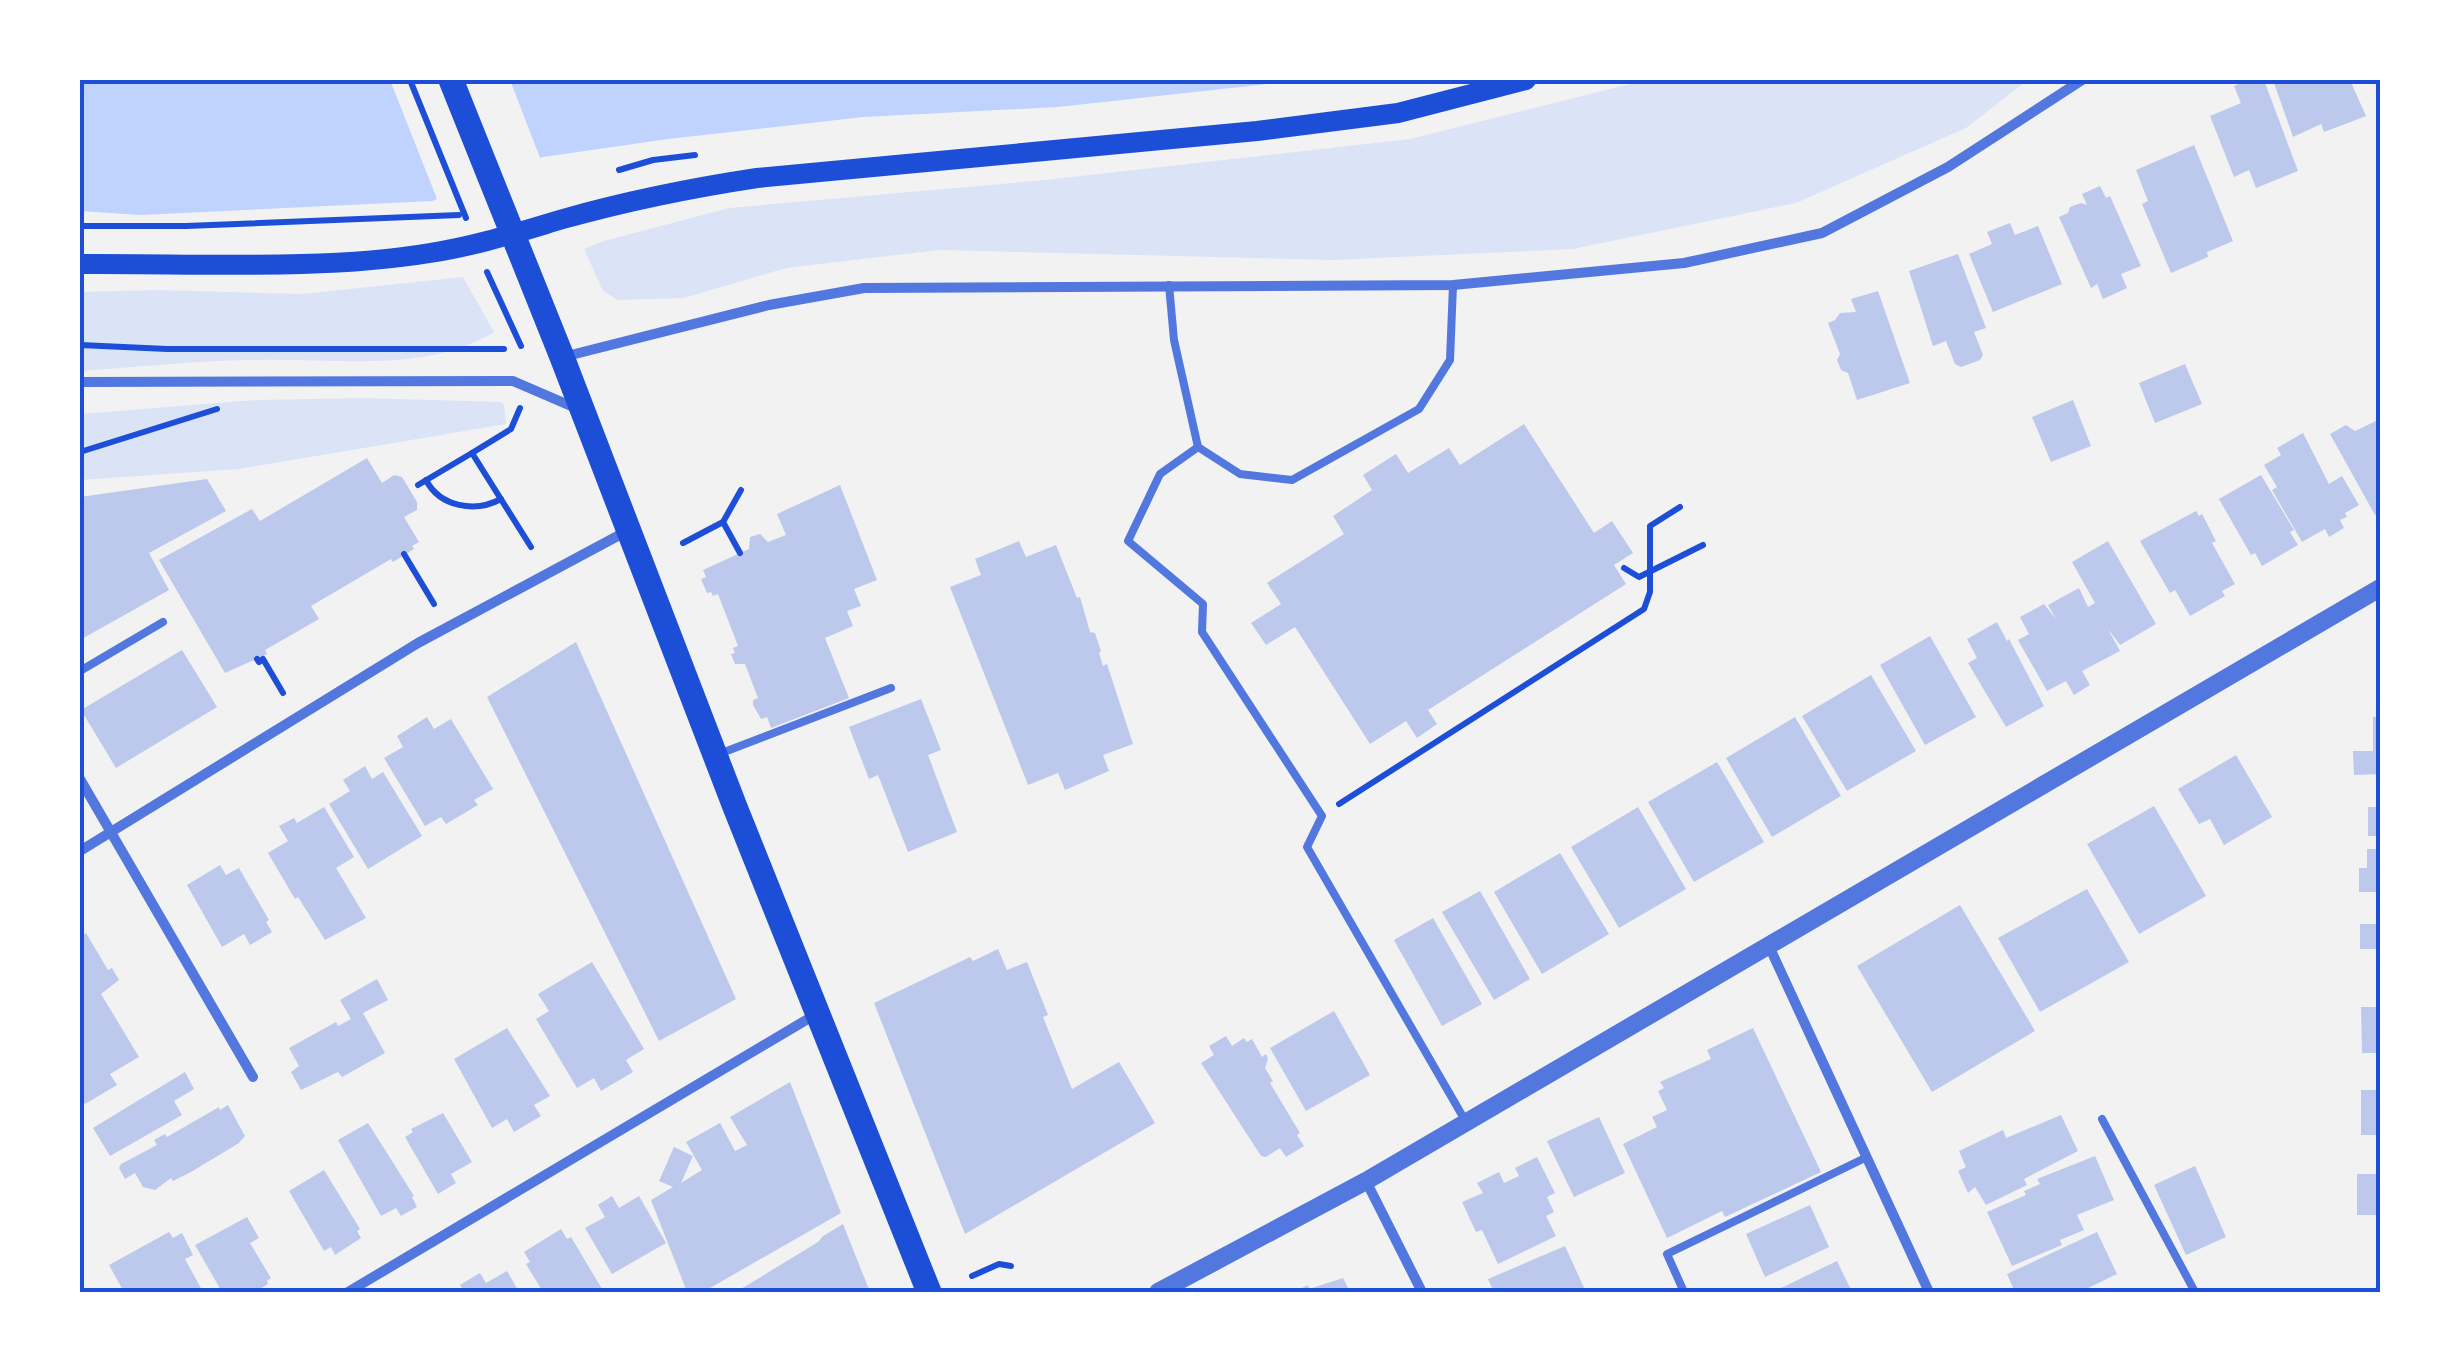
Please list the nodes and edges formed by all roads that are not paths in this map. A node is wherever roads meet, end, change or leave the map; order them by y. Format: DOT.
graph roads {
  1 [pos="451,80"];
  2 [pos="1526,80"];
  3 [pos="2082,80"];
  4 [pos="80,264"];
  5 [pos="1169,284"];
  6 [pos="1453,285"];
  7 [pos="562,357"];
  8 [pos="80,382"];
  9 [pos="582,411"];
  10 [pos="1198,447"];
  11 [pos="628,530"];
  12 [pos="2380,588"];
  13 [pos="164,622"];
  14 [pos="80,671"];
  15 [pos="891,688"];
  16 [pos="715,756"];
  17 [pos="80,779"];
  18 [pos="110,834"];
  19 [pos="80,851"];
  20 [pos="1768,944"];
  21 [pos="818,1012"];
  22 [pos="253,1077"];
  23 [pos="2102,1119"];
  24 [pos="1466,1122"];
  25 [pos="1865,1158"];
  26 [pos="1366,1182"];
  27 [pos="1183,1286"];
  28 [pos="348,1292"];
  29 [pos="930,1292"];
  30 [pos="1158,1292"];
  31 [pos="1422,1292"];
  32 [pos="1684,1292"];
  33 [pos="1930,1292"];
  34 [pos="2195,1292"];
  1 -- 7 [label="main road"];
  2 -- 4 [label="main road"];
  3 -- 6 [label="street"];
  5 -- 6 [label="street"];
  5 -- 7 [label="street"];
  5 -- 10 [label="lane"];
  6 -- 10 [label="lane"];
  7 -- 9 [label="main road"];
  8 -- 9 [label="street"];
  9 -- 11 [label="main road"];
  10 -- 24 [label="lane"];
  11 -- 16 [label="main road"];
  11 -- 18 [label="street"];
  12 -- 20 [label="street"];
  13 -- 14 [label="lane"];
  15 -- 16 [label="lane"];
  16 -- 21 [label="main road"];
  17 -- 18 [label="street"];
  18 -- 19 [label="street"];
  18 -- 22 [label="street"];
  20 -- 24 [label="street"];
  20 -- 25 [label="street"];
  21 -- 28 [label="street"];
  21 -- 29 [label="main road"];
  23 -- 34 [label="lane"];
  24 -- 26 [label="street"];
  25 -- 32 [label="lane"];
  25 -- 33 [label="street"];
  26 -- 27 [label="street"];
  26 -- 31 [label="street"];
  27 -- 30 [label="street"];
}
